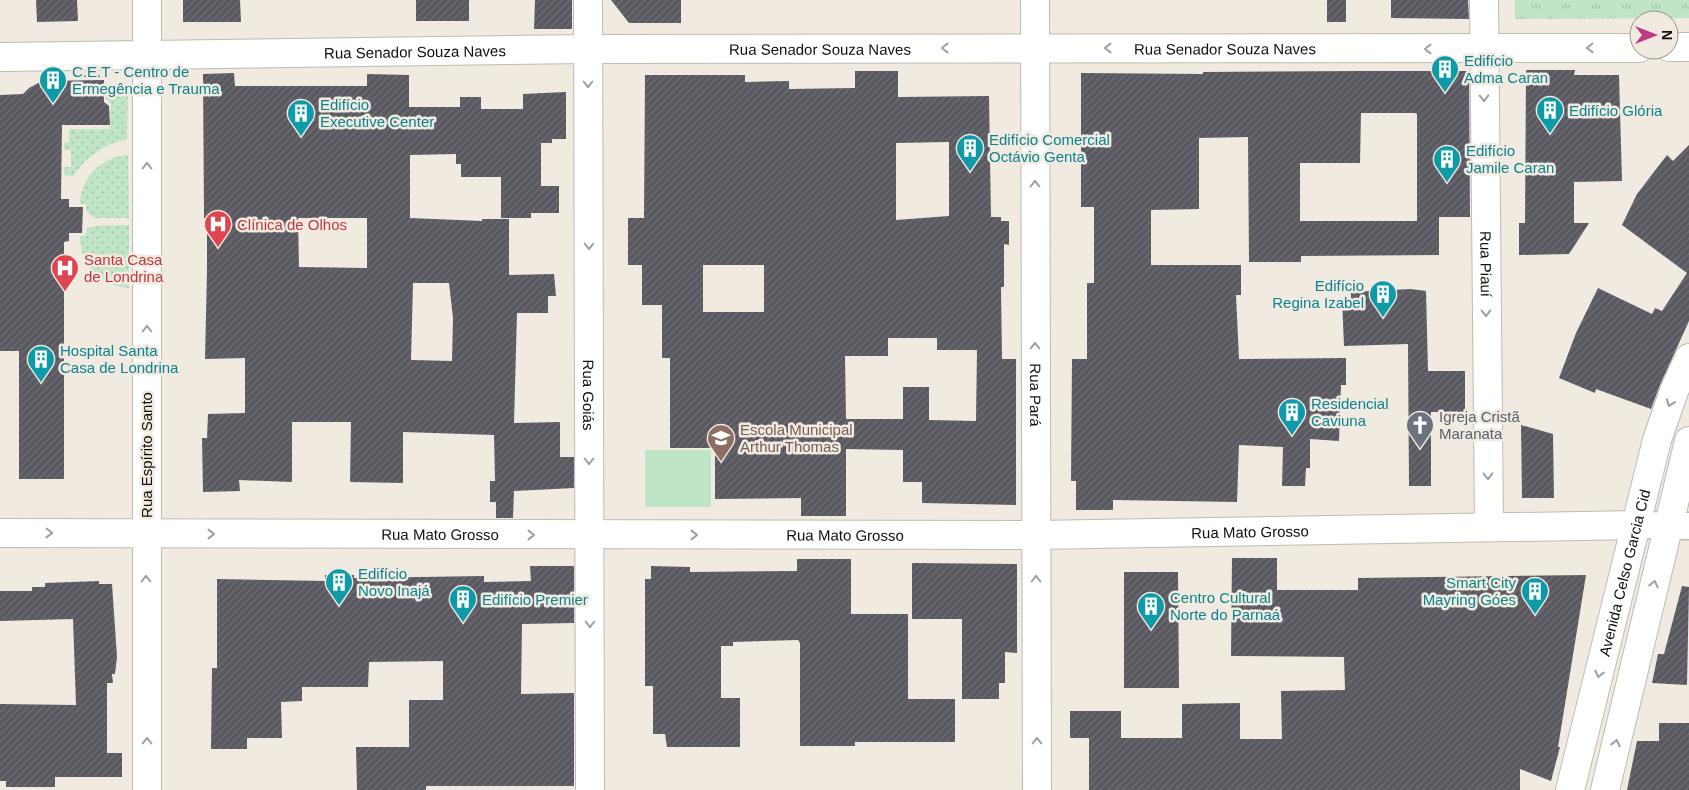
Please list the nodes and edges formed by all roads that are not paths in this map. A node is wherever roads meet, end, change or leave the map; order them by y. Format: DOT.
graph roads {
  1 [pos="147,0"];
  2 [pos="588,0"];
  3 [pos="1035,0"];
  4 [pos="1484,0"];
  5 [pos="1036,47"];
  6 [pos="1629,48"];
  7 [pos="588,49"];
  8 [pos="1483,50"];
  9 [pos="147,55"];
  10 [pos="0,56"];
  11 [pos="1689,358"];
  12 [pos="1689,441"];
  13 [pos="1637,525"];
  14 [pos="1678,526"];
  15 [pos="1489,527"];
  16 [pos="0,533"];
  17 [pos="146,534"];
  18 [pos="590,535"];
  19 [pos="1036,535"];
  20 [pos="147,790"];
  21 [pos="590,790"];
  22 [pos="1037,790"];
  23 [pos="1570,790"];
  24 [pos="1605,790"];
  1 -- 9 [label="street, Rua Espírito Santo"];
  2 -- 7 [label="street, Rua Goiás"];
  3 -- 5 [label="street, Rua Pará"];
  4 -- 8 [label="street, Rua Piauí"];
  5 -- 7 [label="street, Rua Senador Souza Naves, one-way"];
  8 -- 5 [label="street, Rua Senador Souza Naves, one-way"];
  19 -- 5 [label="street, Rua Pará, one-way"];
  6 -- 8 [label="street, Rua Senador Souza Naves, one-way"];
  7 -- 9 [label="street, Rua Senador Souza Naves"];
  7 -- 18 [label="street, Rua Goiás, one-way"];
  8 -- 15 [label="street, Rua Piauí, one-way"];
  9 -- 10 [label="street, Rua Senador Souza Naves"];
  17 -- 9 [label="street, Rua Espírito Santo, one-way"];
  11 -- 13 [label="street, Avenida Celso Garcia Cid, one-way"];
  12 -- 14 [label="street, Avenida Celso Garcia Cid"];
  13 -- 14 [label="street, Rua Mato Grosso"];
  13 -- 15 [label="street, Rua Mato Grosso"];
  13 -- 23 [label="street, Avenida Celso Garcia Cid, one-way"];
  24 -- 14 [label="street, Avenida Celso Garcia Cid, one-way"];
  15 -- 19 [label="street, Rua Mato Grosso"];
  16 -- 17 [label="street, Rua Mato Grosso, one-way"];
  17 -- 18 [label="street, Rua Mato Grosso, one-way"];
  20 -- 17 [label="street, Rua Espírito Santo, one-way"];
  18 -- 19 [label="street, Rua Mato Grosso, one-way"];
  18 -- 21 [label="street, Rua Goiás, one-way"];
  22 -- 19 [label="street, Rua Pará, one-way"];
}
